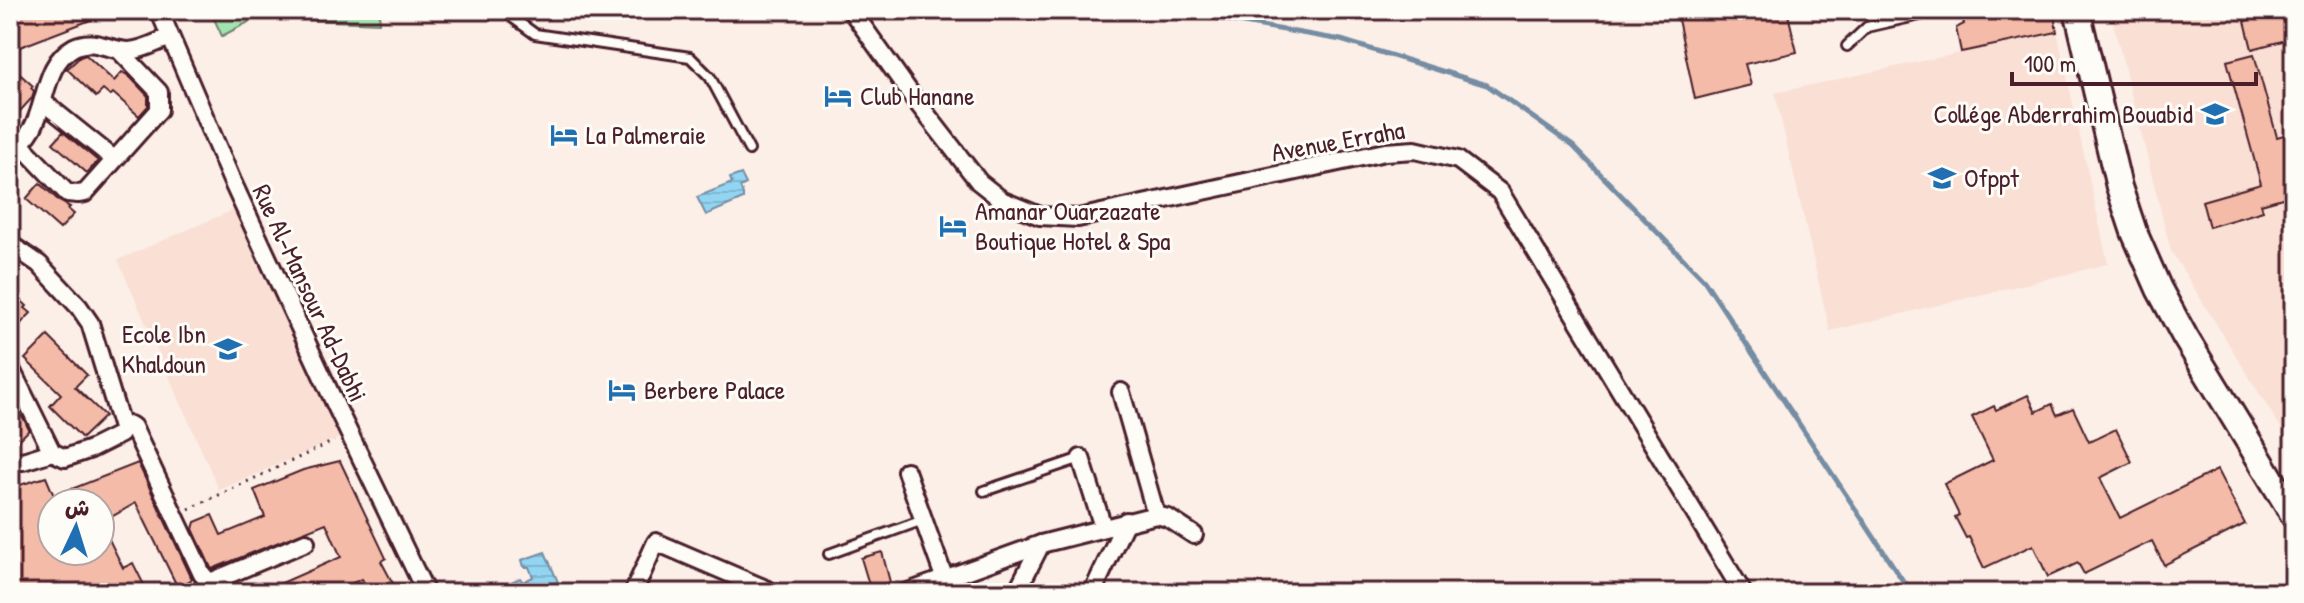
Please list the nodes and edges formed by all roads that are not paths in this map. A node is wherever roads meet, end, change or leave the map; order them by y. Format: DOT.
graph roads {
  1 [pos="159,10"];
  2 [pos="505,10"];
  3 [pos="851,10"];
  4 [pos="1942,10"];
  5 [pos="2077,10"];
  6 [pos="170,37"];
  7 [pos="1847,46"];
  8 [pos="119,50"];
  9 [pos="43,102"];
  10 [pos="15,147"];
  11 [pos="749,150"];
  12 [pos="114,159"];
  13 [pos="10,244"];
  14 [pos="10,367"];
  15 [pos="1121,392"];
  16 [pos="122,428"];
  17 [pos="52,452"];
  18 [pos="1081,458"];
  19 [pos="10,460"];
  20 [pos="906,471"];
  21 [pos="984,491"];
  22 [pos="1156,515"];
  23 [pos="2294,516"];
  24 [pos="923,520"];
  25 [pos="1126,521"];
  26 [pos="1103,527"];
  27 [pos="1194,535"];
  28 [pos="306,542"];
  29 [pos="1041,544"];
  30 [pos="829,554"];
  31 [pos="944,577"];
  32 [pos="748,588"];
  33 [pos="426,593"];
  34 [pos="633,593"];
  35 [pos="775,593"];
  36 [pos="905,593"];
  37 [pos="1016,593"];
  38 [pos="1092,593"];
  39 [pos="1743,593"];
  1 -- 6 [label="street, Rue Al-Mansour Ad-Dabhi"];
  2 -- 11 [label="lane"];
  3 -- 39 [label="street, Avenue Erraha"];
  4 -- 7 [label="lane"];
  5 -- 23 [label="street"];
  6 -- 8 [label="street"];
  6 -- 33 [label="street, Rue Al-Mansour Ad-Dabhi"];
  8 -- 9 [label="street"];
  8 -- 12 [label="street"];
  9 -- 10 [label="street"];
  9 -- 12 [label="street"];
  10 -- 12 [label="street"];
  13 -- 16 [label="street"];
  14 -- 17 [label="street"];
  15 -- 22 [label="street"];
  16 -- 17 [label="street"];
  16 -- 28 [label="street"];
  17 -- 19 [label="street"];
  18 -- 21 [label="lane"];
  18 -- 26 [label="street"];
  20 -- 24 [label="street"];
  22 -- 25 [label="street"];
  22 -- 27 [label="street"];
  24 -- 30 [label="lane"];
  24 -- 31 [label="street"];
  25 -- 26 [label="street"];
  25 -- 38 [label="street"];
  26 -- 29 [label="street"];
  29 -- 31 [label="street"];
  29 -- 37 [label="street"];
  31 -- 36 [label="street"];
  32 -- 34 [label="street"];
  32 -- 35 [label="street"];
}
